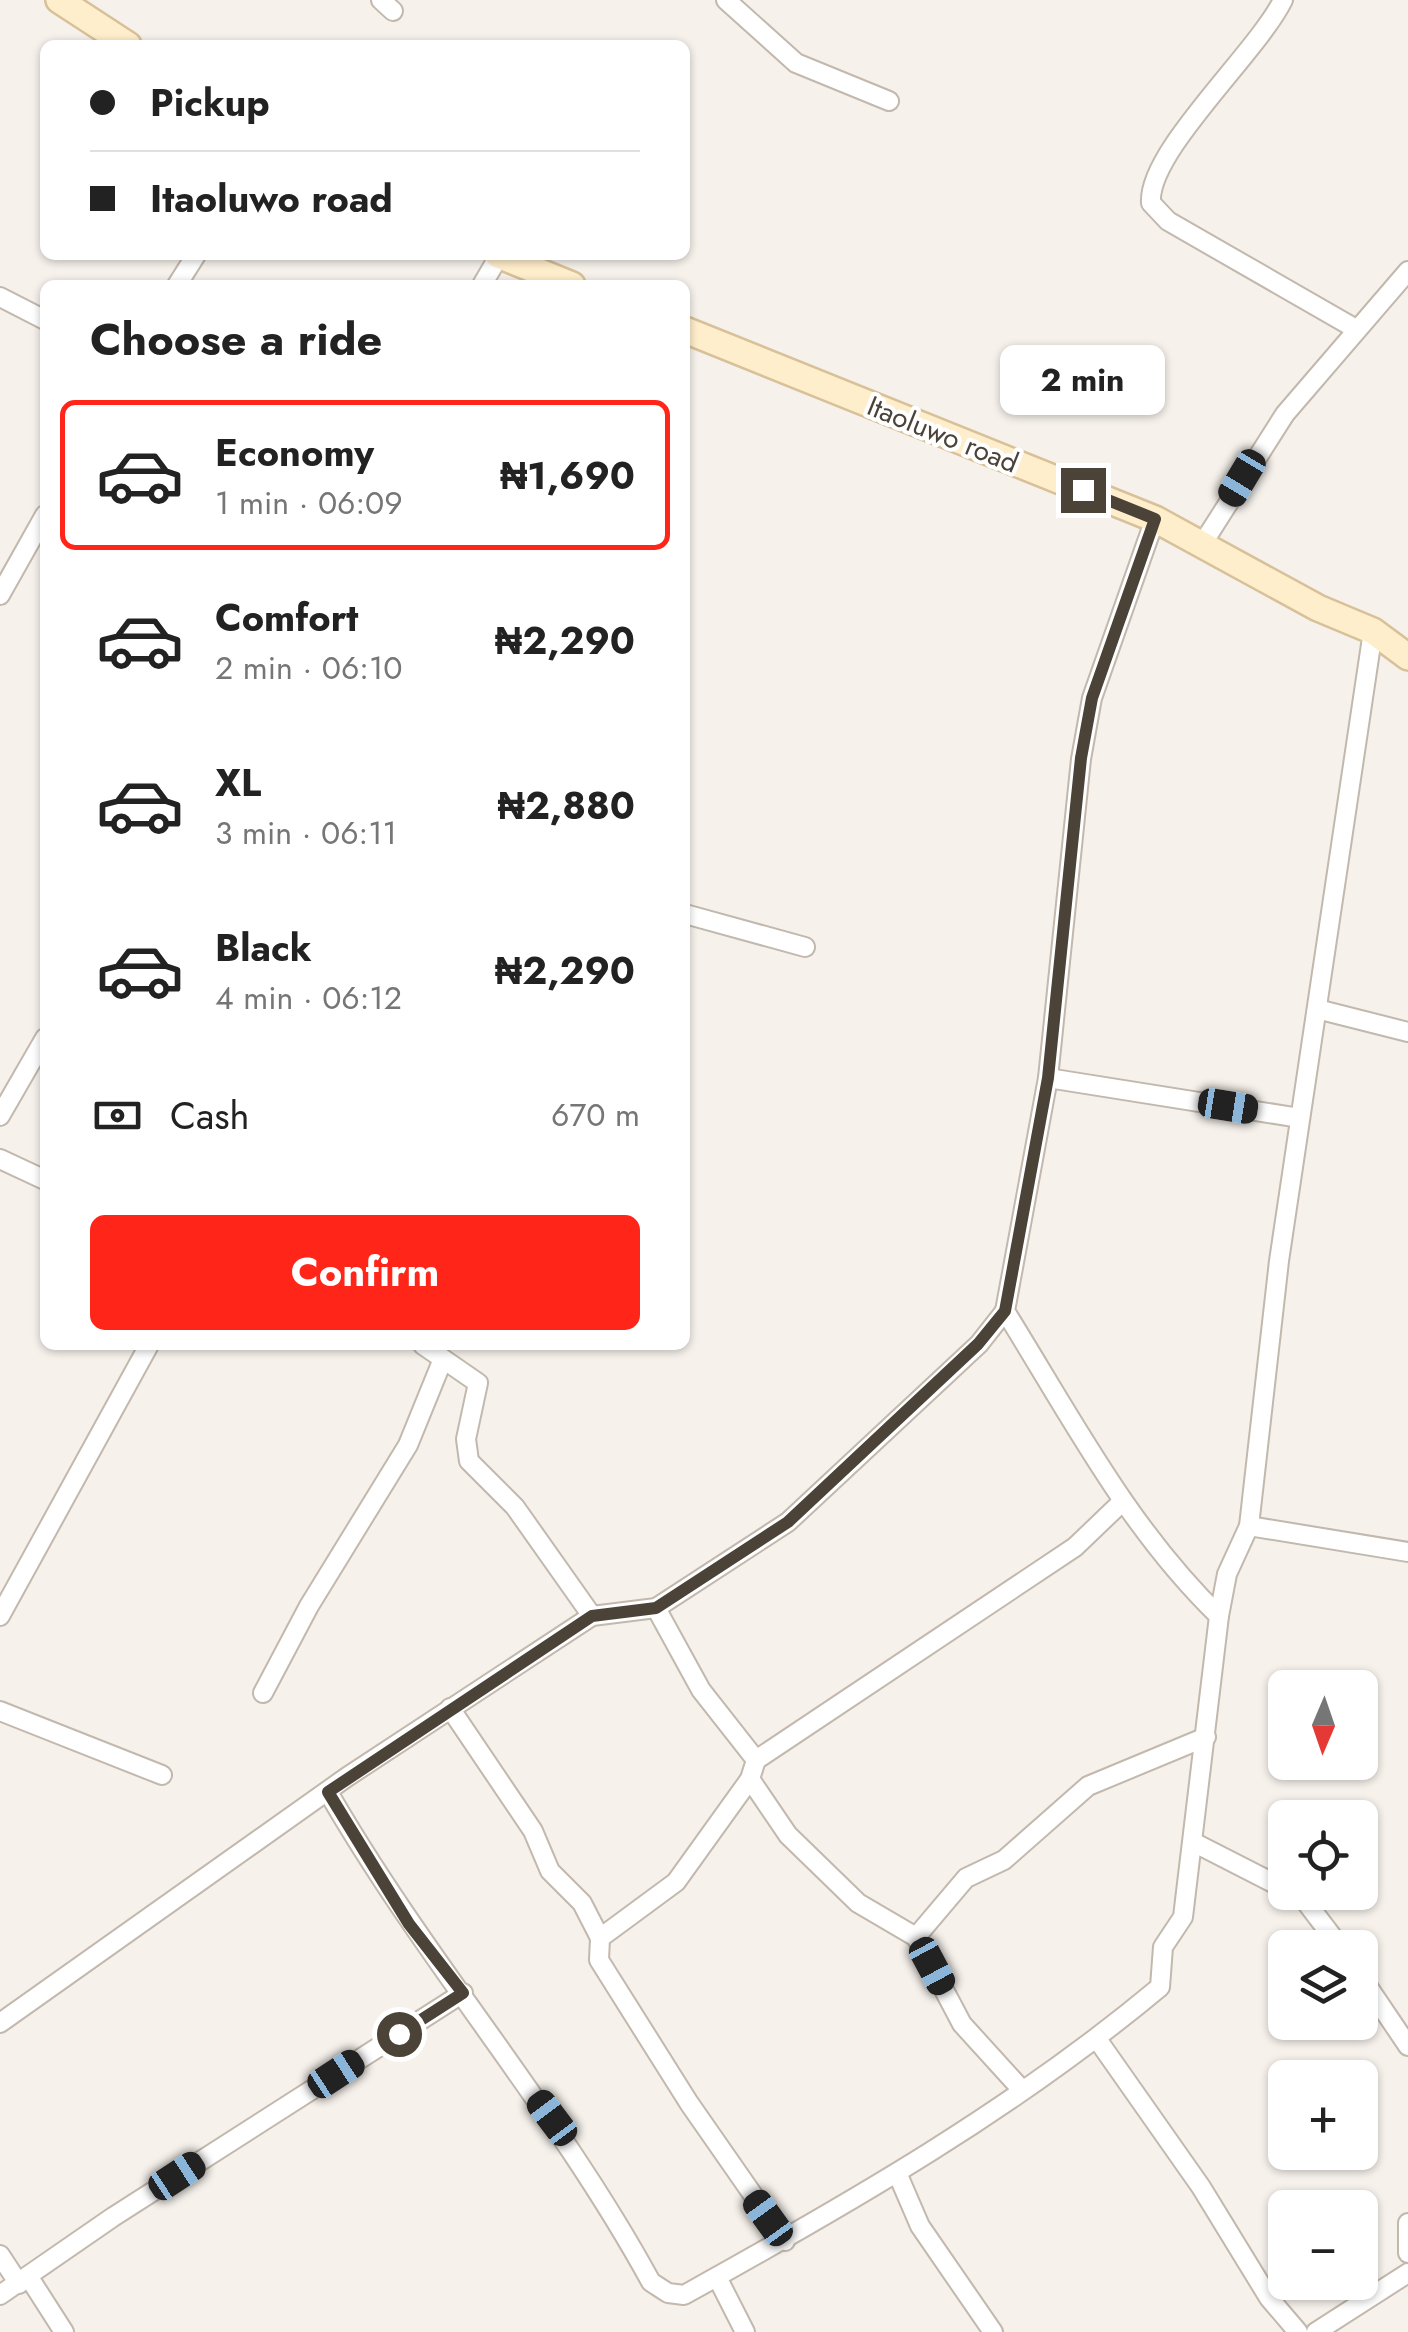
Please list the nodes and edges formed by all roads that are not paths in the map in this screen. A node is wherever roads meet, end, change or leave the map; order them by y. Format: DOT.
graph roads {
  1 [pos="59,0"];
  2 [pos="726,0"];
  3 [pos="1283,0"];
  4 [pos="120,40"];
  5 [pos="888,102"];
  6 [pos="510,260"];
  7 [pos="1408,271"];
  8 [pos="560,280"];
  9 [pos="0,297"];
  10 [pos="40,317"];
  11 [pos="1356,329"];
  12 [pos="690,332"];
  13 [pos="1155,519"];
  14 [pos="40,523"];
  15 [pos="1203,543"];
  16 [pos="1,591"];
  17 [pos="1373,631"];
  18 [pos="1408,658"];
  19 [pos="690,915"];
  20 [pos="805,946"];
  21 [pos="1317,1009"];
  22 [pos="1408,1032"];
  23 [pos="40,1047"];
  24 [pos="1048,1078"];
  25 [pos="0,1116"];
  26 [pos="1300,1118"];
  27 [pos="0,1159"];
  28 [pos="40,1178"];
  29 [pos="1005,1311"];
  30 [pos="146,1350"];
  31 [pos="430,1350"];
  32 [pos="443,1359"];
  33 [pos="1123,1501"];
  34 [pos="1249,1526"];
  35 [pos="1408,1552"];
  36 [pos="656,1608"];
  37 [pos="0,1616"];
  38 [pos="592,1616"];
  39 [pos="1218,1616"];
  40 [pos="264,1693"];
  41 [pos="450,1708"];
  42 [pos="0,1711"];
  43 [pos="1206,1736"];
  44 [pos="756,1760"];
  45 [pos="162,1776"];
  46 [pos="750,1779"];
  47 [pos="328,1792"];
  48 [pos="1193,1842"];
  49 [pos="1268,1880"];
  50 [pos="1312,1910"];
  51 [pos="1327,1930"];
  52 [pos="916,1937"];
  53 [pos="600,1938"];
  54 [pos="463,1993"];
  55 [pos="1378,2002"];
  56 [pos="0,2023"];
  57 [pos="1098,2039"];
  58 [pos="1408,2046"];
  59 [pos="1022,2090"];
  60 [pos="898,2175"];
  61 [pos="1408,2223"];
  62 [pos="785,2241"];
  63 [pos="1408,2253"];
  64 [pos="0,2255"];
  65 [pos="1408,2273"];
  66 [pos="718,2277"];
  67 [pos="24,2281"];
  68 [pos="0,2295"];
  69 [pos="64,2332"];
  70 [pos="745,2332"];
  71 [pos="993,2332"];
  72 [pos="1298,2332"];
  73 [pos="1316,2332"];
  1 -- 4 [label="street"];
  2 -- 5 [label="street"];
  3 -- 11 [label="street"];
  6 -- 8 [label="street"];
  7 -- 11 [label="street"];
  9 -- 10 [label="street"];
  11 -- 15 [label="street"];
  12 -- 13 [label="street, Itaoluwo road"];
  13 -- 15 [label="street, Itaoluwo road"];
  13 -- 24 [label="street"];
  14 -- 16 [label="street"];
  15 -- 17 [label="street, Itaoluwo road"];
  17 -- 18 [label="street, Itaoluwo road"];
  17 -- 21 [label="street"];
  19 -- 20 [label="street"];
  21 -- 22 [label="street"];
  21 -- 26 [label="street"];
  23 -- 25 [label="street"];
  24 -- 26 [label="street"];
  24 -- 29 [label="street"];
  26 -- 34 [label="street"];
  27 -- 28 [label="street"];
  29 -- 33 [label="street"];
  29 -- 36 [label="street"];
  30 -- 37 [label="street"];
  31 -- 32 [label="street"];
  32 -- 38 [label="street"];
  32 -- 40 [label="street"];
  33 -- 39 [label="street"];
  33 -- 44 [label="street"];
  34 -- 35 [label="street"];
  34 -- 39 [label="street"];
  36 -- 38 [label="street"];
  36 -- 44 [label="street"];
  38 -- 41 [label="street"];
  39 -- 43 [label="street"];
  41 -- 47 [label="street"];
  41 -- 53 [label="street"];
  42 -- 45 [label="street"];
  43 -- 48 [label="street"];
  43 -- 52 [label="street"];
  44 -- 46 [label="street"];
  46 -- 52 [label="street"];
  46 -- 53 [label="street"];
  47 -- 54 [label="street"];
  47 -- 56 [label="street"];
  48 -- 49 [label="street"];
  48 -- 57 [label="street"];
  50 -- 51 [label="street"];
  52 -- 59 [label="street"];
  53 -- 62 [label="street"];
  54 -- 66 [label="street"];
  54 -- 67 [label="street"];
  55 -- 58 [label="street"];
  57 -- 59 [label="street"];
  57 -- 72 [label="street"];
  59 -- 60 [label="street"];
  60 -- 62 [label="street"];
  60 -- 71 [label="street"];
  61 -- 63 [label="street"];
  62 -- 66 [label="street"];
  64 -- 67 [label="street"];
  65 -- 73 [label="street"];
  66 -- 70 [label="street"];
  67 -- 68 [label="street"];
  67 -- 69 [label="street"];
}
